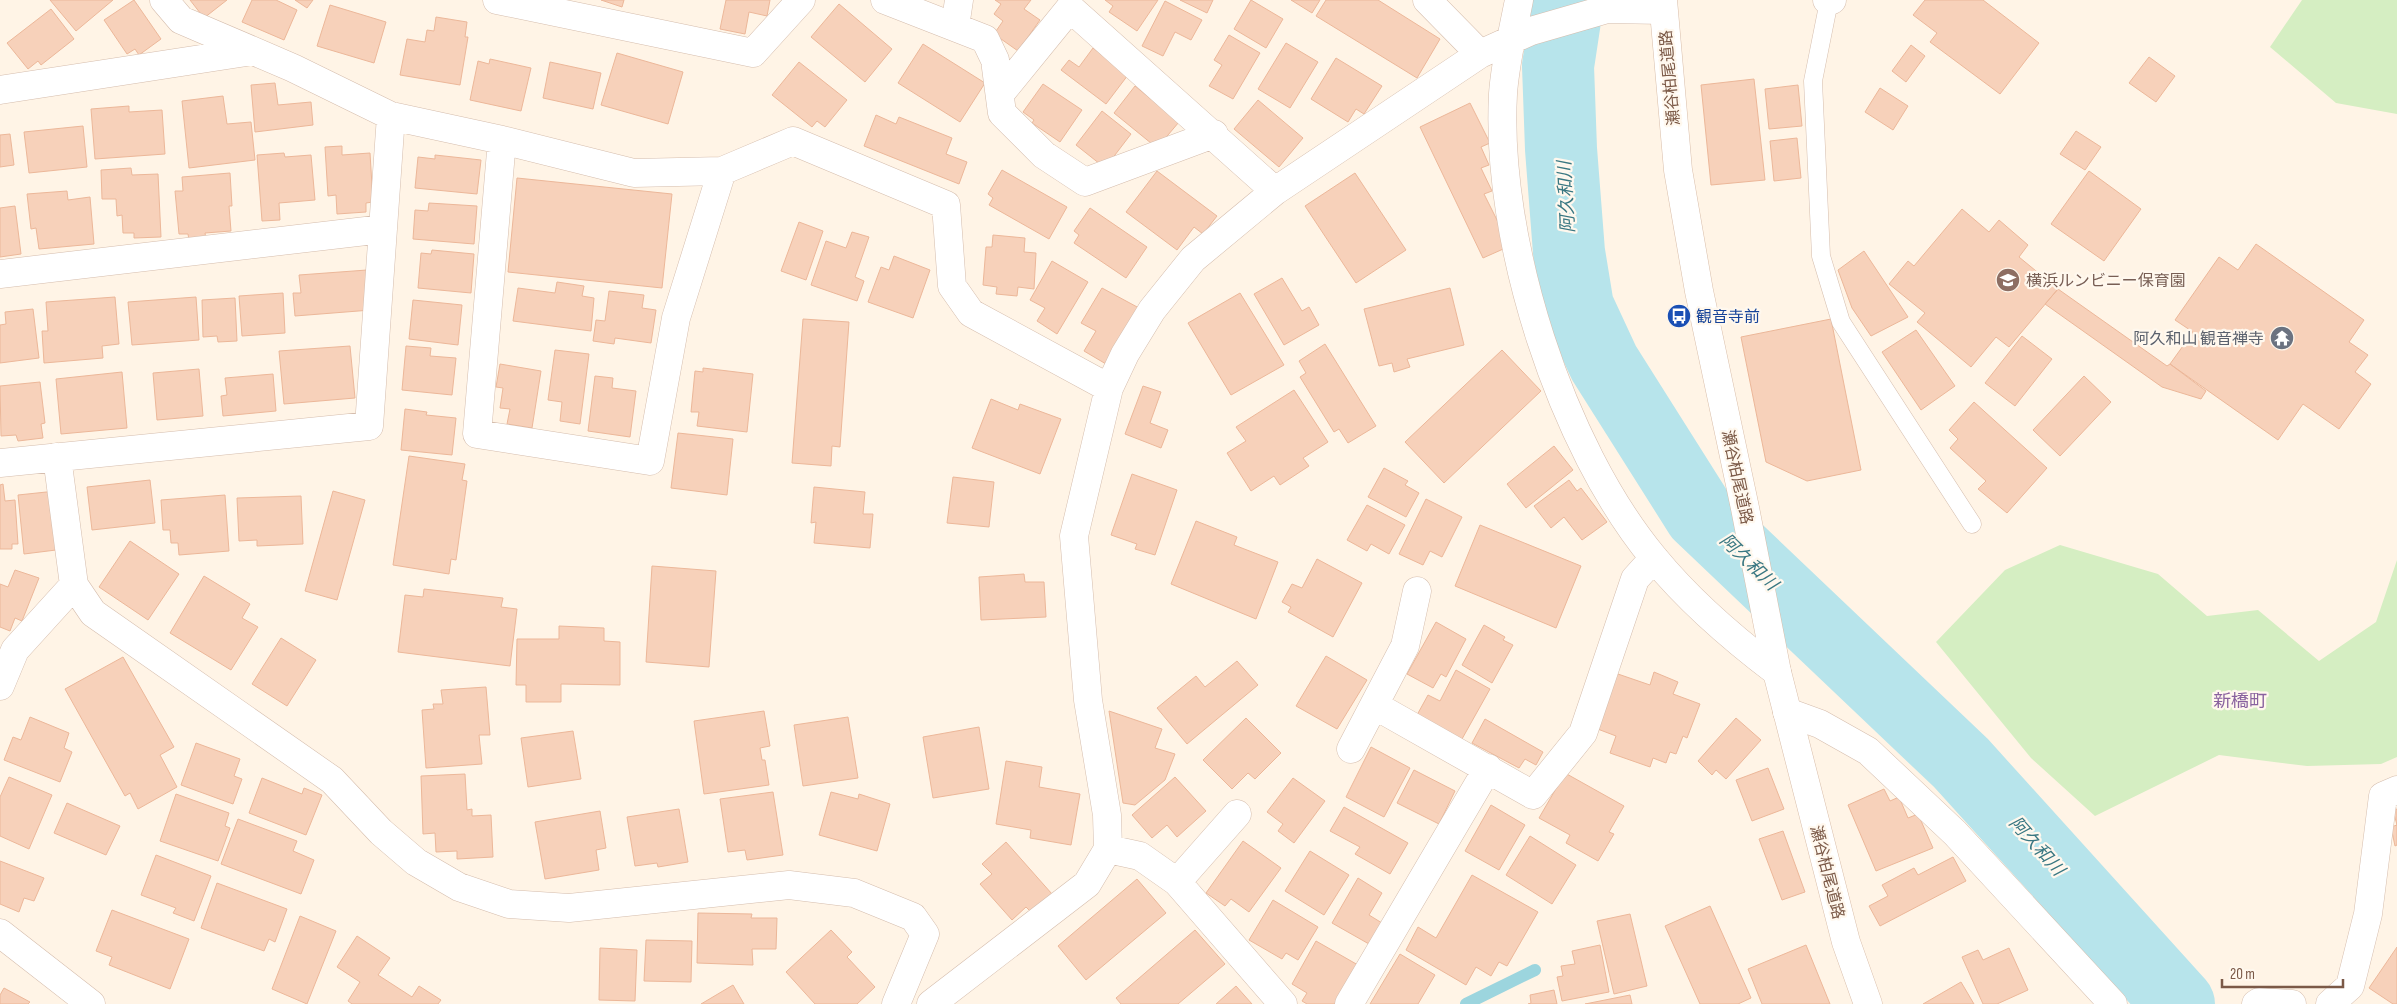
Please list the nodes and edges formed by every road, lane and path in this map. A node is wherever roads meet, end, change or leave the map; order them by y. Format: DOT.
graph roads {
  1 [pos="164,0"];
  2 [pos="497,0"];
  3 [pos="801,0"];
  4 [pos="885,0"];
  5 [pos="959,0"];
  6 [pos="1427,0"];
  7 [pos="1519,0"];
  8 [pos="1830,0"];
  9 [pos="1663,5"];
  10 [pos="955,27"];
  11 [pos="1521,36"];
  12 [pos="253,51"];
  13 [pos="1480,54"];
  14 [pos="0,90"];
  15 [pos="1000,94"];
  16 [pos="391,116"];
  17 [pos="1214,134"];
  18 [pos="502,140"];
  19 [pos="722,171"];
  20 [pos="1275,191"];
  21 [pos="383,229"];
  22 [pos="0,274"];
  23 [pos="1110,388"];
  24 [pos="57,457"];
  25 [pos="0,463"];
  26 [pos="1972,524"];
  27 [pos="1654,558"];
  28 [pos="74,585"];
  29 [pos="1418,591"];
  30 [pos="1774,659"];
  31 [pos="0,686"];
  32 [pos="1374,705"];
  33 [pos="1787,712"];
  34 [pos="1351,749"];
  35 [pos="1488,768"];
  36 [pos="2397,790"];
  37 [pos="1237,814"];
  38 [pos="1108,849"];
  39 [pos="1177,882"];
  40 [pos="0,933"];
  41 [pos="91,1004"];
  42 [pos="896,1004"];
  43 [pos="931,1004"];
  44 [pos="1283,1004"];
  45 [pos="1349,1004"];
  46 [pos="1868,1004"];
  47 [pos="2113,1004"];
  48 [pos="2256,1004"];
  49 [pos="2292,1004"];
  50 [pos="2330,1004"];
  1 -- 12 [label="street"];
  2 -- 3 [label="street"];
  4 -- 10 [label="street"];
  5 -- 10 [label="street"];
  6 -- 13 [label="street"];
  7 -- 11 [label="street"];
  8 -- 26 [label="lane"];
  9 -- 11 [label="street"];
  9 -- 30 [label="street, 瀬谷柏尾道路"];
  10 -- 15 [label="street"];
  11 -- 13 [label="street"];
  11 -- 27 [label="street"];
  12 -- 14 [label="street"];
  12 -- 16 [label="street"];
  13 -- 20 [label="street"];
  15 -- 17 [label="street"];
  15 -- 17 [label="street"];
  16 -- 18 [label="street"];
  16 -- 21 [label="street"];
  17 -- 20 [label="street"];
  18 -- 19 [label="street"];
  18 -- 19 [label="street"];
  19 -- 23 [label="street"];
  20 -- 23 [label="street"];
  21 -- 22 [label="street"];
  21 -- 24 [label="street"];
  23 -- 38 [label="street"];
  24 -- 25 [label="street"];
  24 -- 28 [label="street"];
  27 -- 30 [label="street"];
  27 -- 35 [label="street"];
  28 -- 31 [label="street"];
  28 -- 42 [label="street"];
  29 -- 32 [label="street"];
  30 -- 33 [label="street, 瀬谷柏尾道路"];
  32 -- 34 [label="street"];
  32 -- 35 [label="street"];
  33 -- 46 [label="street, 瀬谷柏尾道路"];
  33 -- 47 [label="street"];
  35 -- 45 [label="street"];
  36 -- 50 [label="street"];
  37 -- 39 [label="street"];
  38 -- 39 [label="street"];
  38 -- 43 [label="street"];
  39 -- 44 [label="street"];
  40 -- 41 [label="street"];
  48 -- 49 [label="street"];
}
